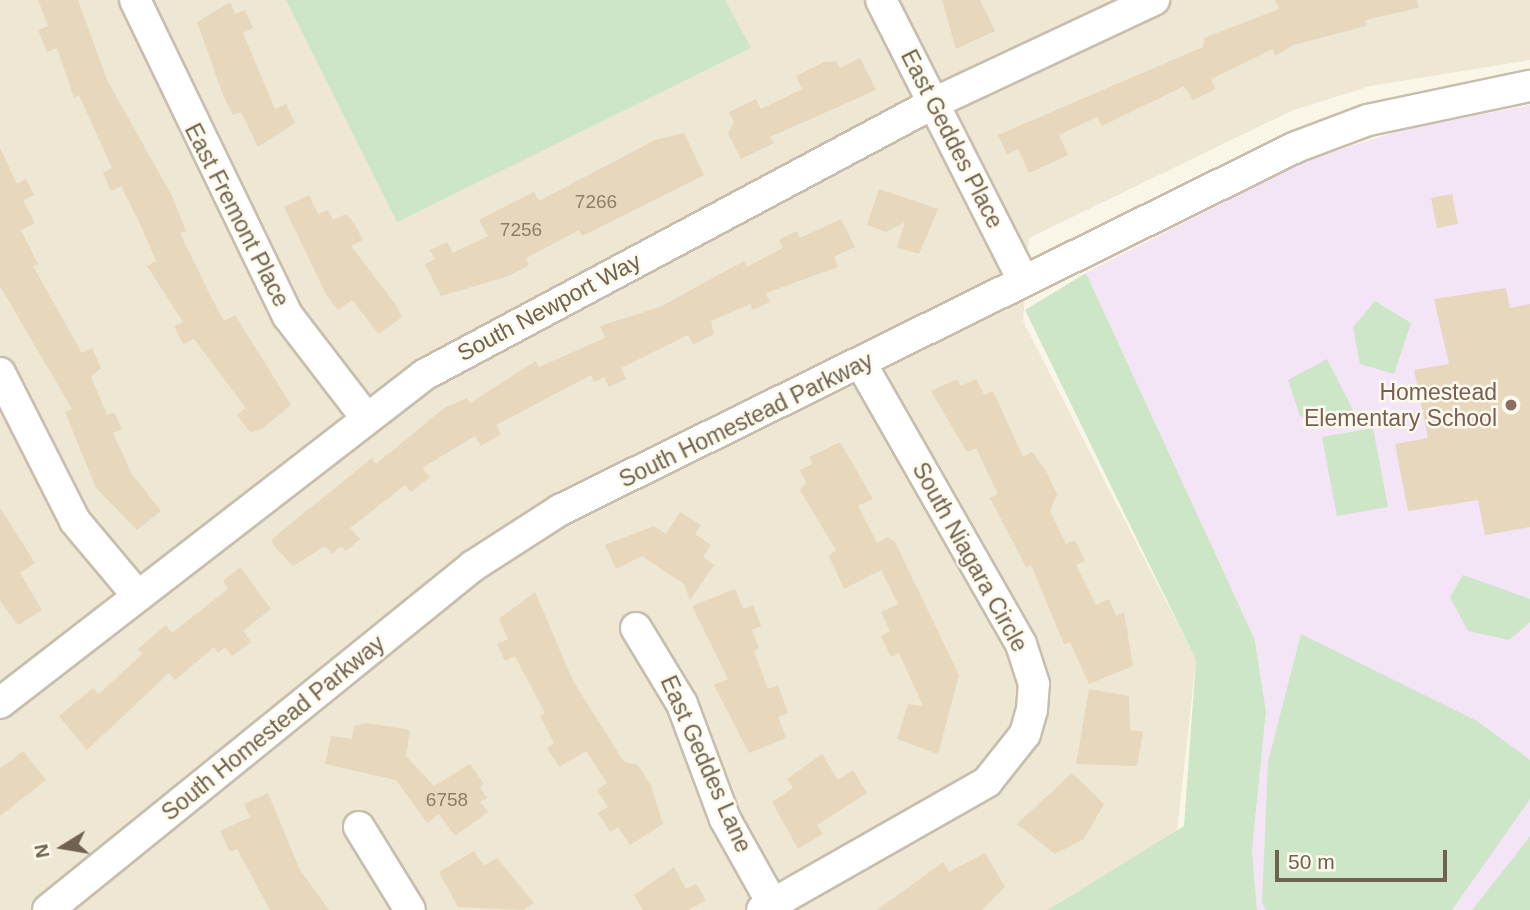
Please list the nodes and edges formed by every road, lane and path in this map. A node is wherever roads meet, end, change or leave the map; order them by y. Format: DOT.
graph roads {
  1 [pos="135,0"];
  2 [pos="881,0"];
  3 [pos="1154,0"];
  4 [pos="1530,86"];
  5 [pos="936,102"];
  6 [pos="1022,278"];
  7 [pos="861,364"];
  8 [pos="0,373"];
  9 [pos="364,415"];
  10 [pos="138,596"];
  11 [pos="636,628"];
  12 [pos="0,703"];
  13 [pos="359,827"];
  14 [pos="767,906"];
  15 [pos="48,910"];
  16 [pos="410,910"];
  1 -- 9 [label="street, East Fremont Place"];
  2 -- 5 [label="street, East Geddes Place"];
  3 -- 5 [label="street, South Newport Way"];
  4 -- 6 [label="street, South Homestead Parkway"];
  5 -- 6 [label="street, East Geddes Place"];
  5 -- 9 [label="street, South Newport Way"];
  6 -- 7 [label="street, South Homestead Parkway"];
  7 -- 14 [label="street, South Niagara Circle"];
  7 -- 15 [label="street, South Homestead Parkway"];
  8 -- 10 [label="street"];
  9 -- 10 [label="street, South Newport Way"];
  10 -- 12 [label="street, South Newport Way"];
  11 -- 14 [label="street, East Geddes Lane"];
  13 -- 16 [label="street"];
}
